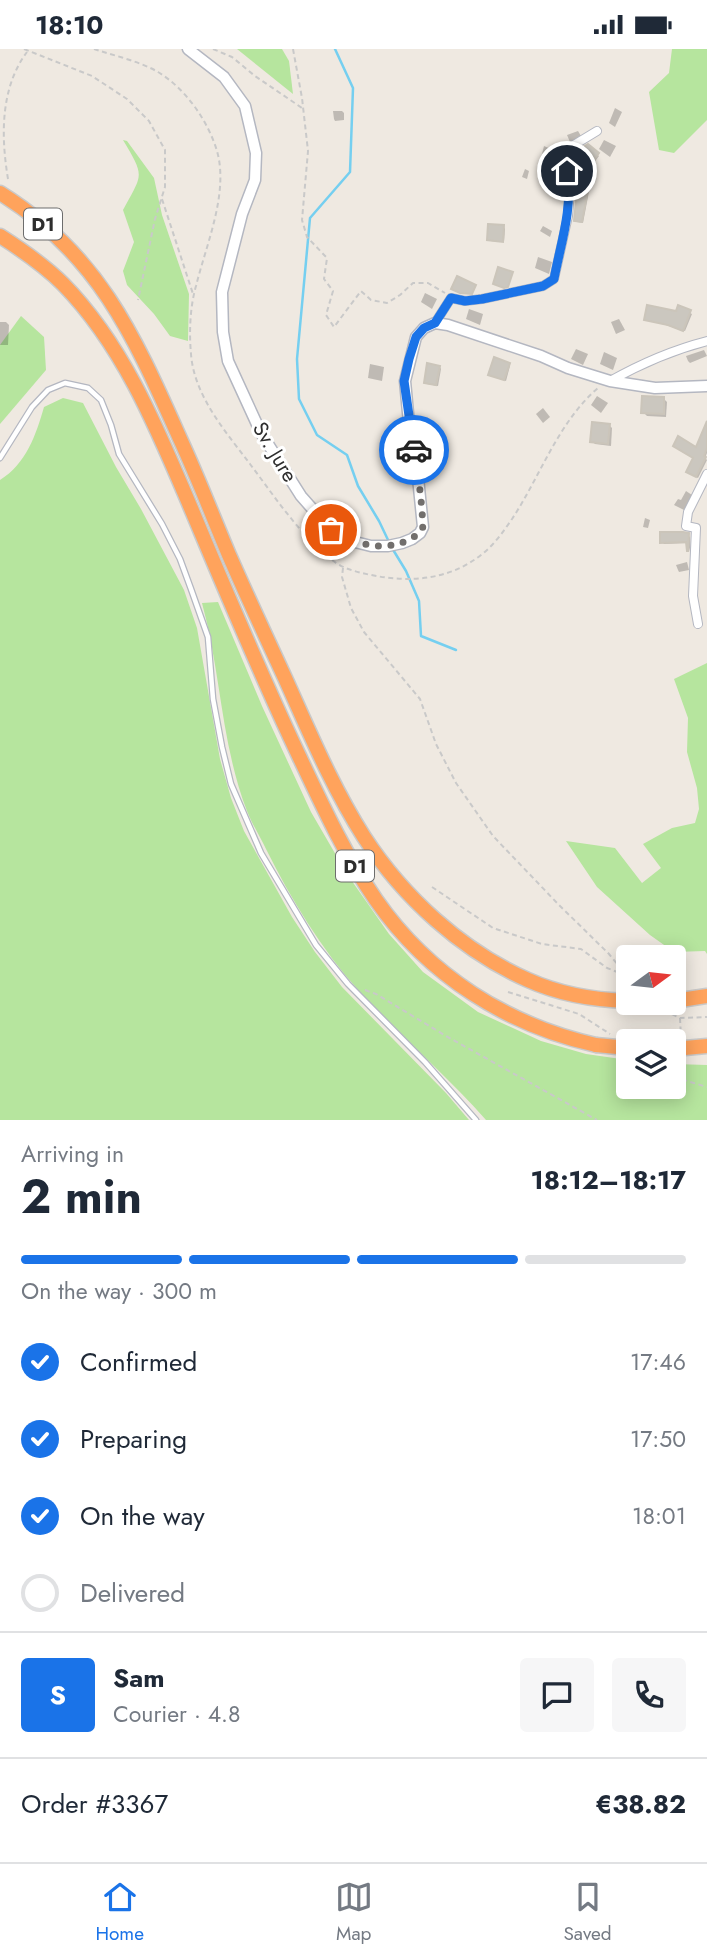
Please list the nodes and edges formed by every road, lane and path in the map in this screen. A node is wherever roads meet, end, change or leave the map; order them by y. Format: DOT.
graph roads {
  1 [pos="94,49"];
  2 [pos="188,49"];
  3 [pos="213,49"];
  4 [pos="293,49"];
  5 [pos="26,50"];
  6 [pos="302,109"];
  7 [pos="597,131"];
  8 [pos="8,179"];
  9 [pos="0,193"];
  10 [pos="162,198"];
  11 [pos="0,236"];
  12 [pos="194,295"];
  13 [pos="451,298"];
  14 [pos="138,300"];
  15 [pos="435,323"];
  16 [pos="707,341"];
  17 [pos="610,380"];
  18 [pos="707,386"];
  19 [pos="0,458"];
  20 [pos="707,474"];
  21 [pos="343,567"];
  22 [pos="698,624"];
  23 [pos="432,887"];
  24 [pos="616,961"];
  25 [pos="616,971"];
  26 [pos="348,984"];
  27 [pos="508,992"];
  28 [pos="707,996"];
  29 [pos="686,999"];
  30 [pos="616,1000"];
  31 [pos="672,1015"];
  32 [pos="707,1017"];
  33 [pos="680,1019"];
  34 [pos="678,1029"];
  35 [pos="612,1035"];
  36 [pos="686,1043"];
  37 [pos="616,1044"];
  38 [pos="707,1046"];
  39 [pos="686,1081"];
  40 [pos="707,1087"];
  41 [pos="476,1120"];
  42 [pos="597,1120"];
  1 -- 12 [label="path"];
  2 -- 15 [label="street, Sv. Jure"];
  3 -- 6 [label="path"];
  4 -- 6 [label="path"];
  5 -- 8 [label="path"];
  5 -- 10 [label="path"];
  6 -- 13 [label="path"];
  7 -- 13 [label="street"];
  9 -- 30 [label="highway, D1"];
  10 -- 12 [label="path"];
  10 -- 14 [label="path"];
  11 -- 37 [label="highway, D1, bridge"];
  12 -- 21 [label="path"];
  13 -- 15 [label="street"];
  15 -- 17 [label="street"];
  16 -- 17 [label="street"];
  17 -- 18 [label="street"];
  17 -- 21 [label="path"];
  19 -- 26 [label="lane"];
  20 -- 22 [label="street"];
  21 -- 24 [label="path"];
  23 -- 25 [label="path"];
  26 -- 41 [label="lane"];
  26 -- 42 [label="path"];
  27 -- 35 [label="path"];
  28 -- 29 [label="highway"];
  31 -- 33 [label="path"];
  32 -- 33 [label="path"];
  33 -- 34 [label="path"];
  36 -- 38 [label="highway"];
  39 -- 40 [label="path"];
}
